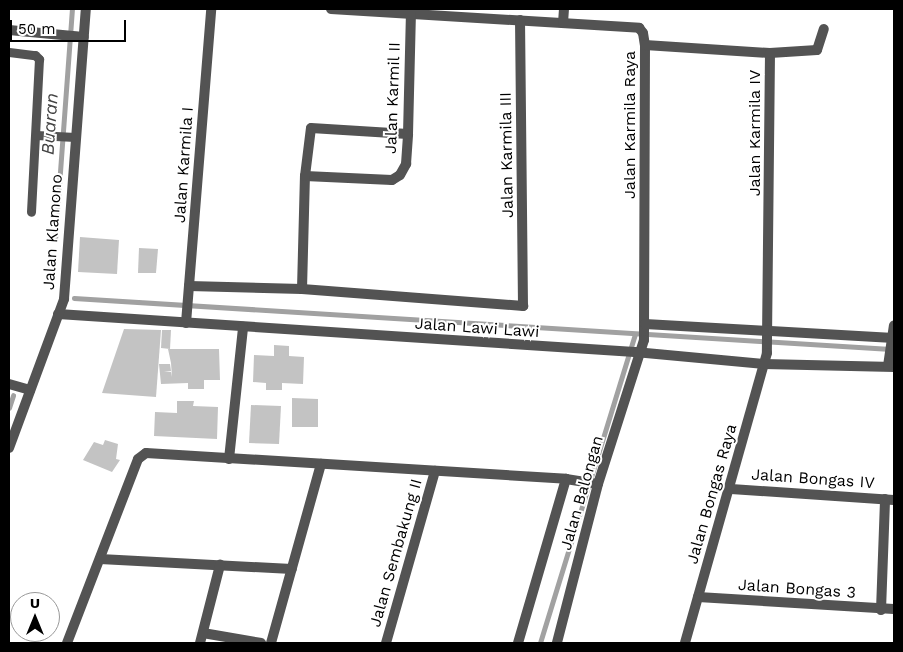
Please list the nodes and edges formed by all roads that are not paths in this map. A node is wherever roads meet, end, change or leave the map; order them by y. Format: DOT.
graph roads {
  1 [pos="86,9"];
  2 [pos="211,9"];
  3 [pos="331,9"];
  4 [pos="564,9"];
  5 [pos="411,14"];
  6 [pos="520,20"];
  7 [pos="563,23"];
  8 [pos="824,29"];
  9 [pos="9,30"];
  10 [pos="81,36"];
  11 [pos="646,45"];
  12 [pos="9,52"];
  13 [pos="770,53"];
  14 [pos="408,134"];
  15 [pos="36,135"];
  16 [pos="71,137"];
  17 [pos="305,176"];
  18 [pos="31,212"];
  19 [pos="189,286"];
  20 [pos="302,289"];
  21 [pos="58,314"];
  22 [pos="186,323"];
  23 [pos="894,325"];
  24 [pos="243,327"];
  25 [pos="645,332"];
  26 [pos="768,335"];
  27 [pos="892,339"];
  28 [pos="638,352"];
  29 [pos="766,359"];
  30 [pos="891,367"];
  31 [pos="9,384"];
  32 [pos="30,390"];
  33 [pos="9,448"];
  34 [pos="229,459"];
  35 [pos="322,464"];
  36 [pos="435,471"];
  37 [pos="571,480"];
  38 [pos="595,484"];
  39 [pos="730,489"];
  40 [pos="890,499"];
  41 [pos="100,560"];
  42 [pos="220,565"];
  43 [pos="292,569"];
  44 [pos="698,597"];
  45 [pos="894,609"];
  46 [pos="881,610"];
  47 [pos="202,638"];
  48 [pos="66,643"];
  49 [pos="260,643"];
  50 [pos="270,643"];
  51 [pos="386,643"];
  52 [pos="518,643"];
  53 [pos="557,643"];
  54 [pos="685,643"];
  1 -- 10 [label="street, Jalan Klamono"];
  2 -- 19 [label="street, Jalan Karmila I"];
  3 -- 5 [label="street, Jalan Karmila Raya"];
  4 -- 7 [label="street"];
  5 -- 6 [label="street, Jalan Karmila Raya"];
  5 -- 14 [label="street, Jalan Karmil II"];
  6 -- 7 [label="street, Jalan Karmila Raya"];
  6 -- 20 [label="street, Jalan Karmila III"];
  7 -- 11 [label="street, Jalan Karmila Raya"];
  8 -- 13 [label="street"];
  9 -- 10 [label="street"];
  10 -- 16 [label="street, Jalan Klamono"];
  11 -- 13 [label="street, Jalan Karmila IV"];
  11 -- 25 [label="street, Jalan Karmila Raya"];
  12 -- 15 [label="lane"];
  13 -- 26 [label="street, Jalan Karmila IV"];
  14 -- 17 [label="street, Jalan Karmil II"];
  14 -- 17 [label="street"];
  15 -- 16 [label="lane"];
  15 -- 18 [label="lane"];
  16 -- 21 [label="street, Jalan Klamono"];
  17 -- 20 [label="street"];
  19 -- 20 [label="street"];
  19 -- 22 [label="street, Jalan Karmila I"];
  21 -- 22 [label="street, Jalan Lawi Lawi"];
  21 -- 32 [label="street, Jalan Klamono"];
  22 -- 24 [label="street, Jalan Lawi Lawi"];
  23 -- 27 [label="street"];
  24 -- 28 [label="street, Jalan Lawi Lawi"];
  24 -- 34 [label="street"];
  25 -- 26 [label="street"];
  25 -- 28 [label="street, Jalan Karmila Raya"];
  26 -- 27 [label="street"];
  26 -- 29 [label="street, Jalan Karmila IV"];
  27 -- 30 [label="street"];
  28 -- 29 [label="street, Jalan Lawi Lawi"];
  28 -- 38 [label="street, Jalan Balongan"];
  29 -- 30 [label="street, Jalan Lawi Lawi"];
  29 -- 39 [label="street, Jalan Bongas Raya"];
  31 -- 32 [label="street"];
  32 -- 33 [label="street, Jalan Klamono"];
  34 -- 35 [label="street"];
  34 -- 41 [label="street"];
  35 -- 36 [label="street"];
  35 -- 43 [label="street"];
  36 -- 37 [label="street"];
  36 -- 51 [label="street, Jalan Sembakung II"];
  37 -- 38 [label="street"];
  37 -- 52 [label="street"];
  38 -- 53 [label="street, Jalan Balongan"];
  39 -- 40 [label="street, Jalan Bongas IV"];
  39 -- 44 [label="street, Jalan Bongas Raya"];
  40 -- 46 [label="street"];
  41 -- 42 [label="street"];
  41 -- 48 [label="street"];
  42 -- 43 [label="street"];
  42 -- 47 [label="street"];
  43 -- 50 [label="street"];
  44 -- 46 [label="street, Jalan Bongas 3"];
  44 -- 54 [label="street, Jalan Bongas Raya"];
  45 -- 46 [label="street, Jalan Bongas 3"];
  47 -- 49 [label="street"];
}
